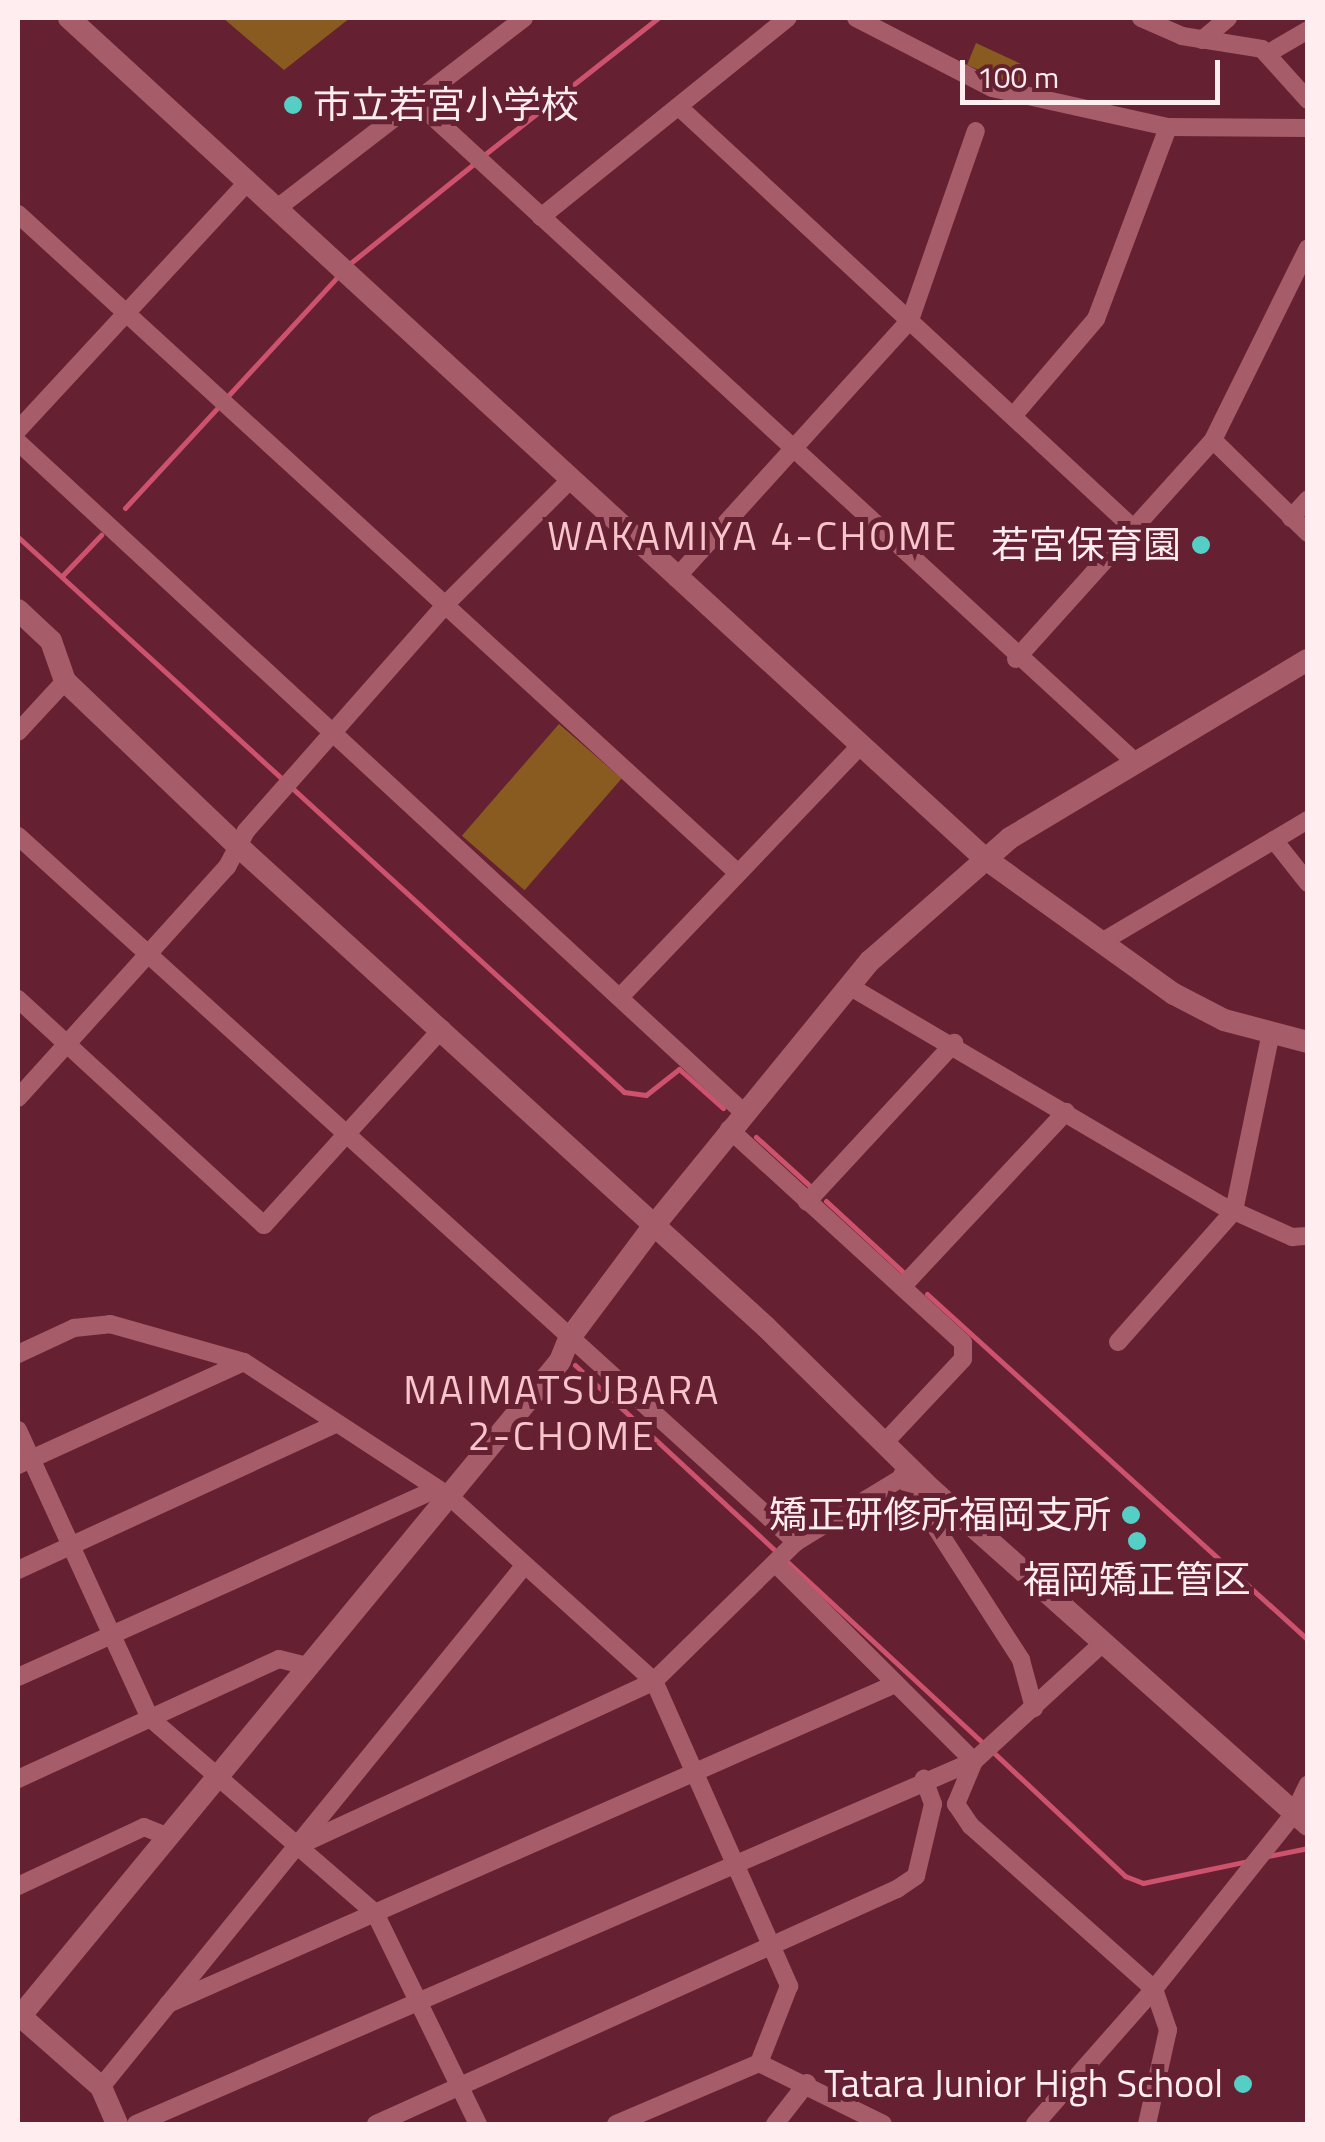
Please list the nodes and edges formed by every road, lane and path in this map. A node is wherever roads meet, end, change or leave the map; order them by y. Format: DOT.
graph roads {
  1 [pos="69,18"];
  2 [pos="524,18"];
  3 [pos="788,18"];
  4 [pos="856,18"];
  5 [pos="1141,18"];
  6 [pos="1228,18"];
  7 [pos="1308,30"];
  8 [pos="1202,40"];
  9 [pos="1267,54"];
  10 [pos="1308,100"];
  11 [pos="419,104"];
  12 [pos="680,107"];
  13 [pos="1168,127"];
  14 [pos="1308,128"];
  15 [pos="976,131"];
  16 [pos="246,183"];
  17 [pos="276,209"];
  18 [pos="18,214"];
  19 [pos="541,217"];
  20 [pos="1308,248"];
  21 [pos="126,316"];
  22 [pos="910,320"];
  23 [pos="1014,415"];
  24 [pos="18,430"];
  25 [pos="1213,440"];
  26 [pos="18,442"];
  27 [pos="794,449"];
  28 [pos="570,480"];
  29 [pos="1308,500"];
  30 [pos="1291,518"];
  31 [pos="1133,528"];
  32 [pos="1308,533"];
  33 [pos="676,578"];
  34 [pos="446,604"];
  35 [pos="18,610"];
  36 [pos="1016,659"];
  37 [pos="1308,660"];
  38 [pos="65,681"];
  39 [pos="18,732"];
  40 [pos="331,735"];
  41 [pos="860,746"];
  42 [pos="1134,761"];
  43 [pos="1308,820"];
  44 [pos="18,836"];
  45 [pos="1274,840"];
  46 [pos="239,847"];
  47 [pos="984,857"];
  48 [pos="738,873"];
  49 [pos="1308,883"];
  50 [pos="1104,940"];
  51 [pos="150,956"];
  52 [pos="850,986"];
  53 [pos="622,995"];
  54 [pos="18,999"];
  55 [pos="442,1030"];
  56 [pos="1270,1037"];
  57 [pos="1308,1042"];
  58 [pos="954,1043"];
  59 [pos="67,1044"];
  60 [pos="18,1098"];
  61 [pos="1066,1112"];
  62 [pos="736,1120"];
  63 [pos="345,1137"];
  64 [pos="807,1202"];
  65 [pos="1234,1211"];
  66 [pos="652,1228"];
  67 [pos="1308,1236"];
  68 [pos="902,1287"];
  69 [pos="569,1339"];
  70 [pos="1118,1342"];
  71 [pos="18,1354"];
  72 [pos="244,1362"];
  73 [pos="337,1423"];
  74 [pos="18,1430"];
  75 [pos="884,1443"];
  76 [pos="24,1463"];
  77 [pos="907,1473"];
  78 [pos="443,1492"];
  79 [pos="796,1542"];
  80 [pos="71,1546"];
  81 [pos="775,1563"];
  82 [pos="524,1566"];
  83 [pos="18,1570"];
  84 [pos="114,1635"];
  85 [pos="1104,1642"];
  86 [pos="308,1666"];
  87 [pos="18,1678"];
  88 [pos="654,1681"];
  89 [pos="892,1685"];
  90 [pos="1034,1708"];
  91 [pos="150,1718"];
  92 [pos="974,1760"];
  93 [pos="692,1774"];
  94 [pos="18,1778"];
  95 [pos="216,1779"];
  96 [pos="924,1780"];
  97 [pos="1308,1784"];
  98 [pos="1300,1820"];
  99 [pos="169,1837"];
  100 [pos="302,1844"];
  101 [pos="732,1863"];
  102 [pos="18,1886"];
  103 [pos="375,1912"];
  104 [pos="772,1946"];
  105 [pos="1154,1989"];
  106 [pos="421,1999"];
  107 [pos="168,2004"];
  108 [pos="19,2017"];
  109 [pos="760,2063"];
  110 [pos="807,2082"];
  111 [pos="100,2086"];
  112 [pos="460,2086"];
  113 [pos="117,2124"];
  114 [pos="136,2124"];
  115 [pos="376,2124"];
  116 [pos="478,2124"];
  117 [pos="616,2124"];
  118 [pos="775,2124"];
  119 [pos="883,2124"];
  120 [pos="1035,2124"];
  121 [pos="1148,2124"];
  1 -- 16 [label="street"];
  2 -- 11 [label="street"];
  3 -- 12 [label="street"];
  4 -- 13 [label="street"];
  5 -- 8 [label="street"];
  6 -- 8 [label="street"];
  7 -- 9 [label="street"];
  8 -- 9 [label="street"];
  9 -- 10 [label="street"];
  11 -- 17 [label="street"];
  11 -- 19 [label="street"];
  12 -- 19 [label="street"];
  12 -- 22 [label="street"];
  13 -- 14 [label="street"];
  13 -- 23 [label="street"];
  15 -- 22 [label="street"];
  16 -- 17 [label="street"];
  16 -- 21 [label="street"];
  17 -- 28 [label="street"];
  18 -- 21 [label="street"];
  19 -- 27 [label="street"];
  20 -- 25 [label="street"];
  21 -- 24 [label="street"];
  21 -- 34 [label="street"];
  22 -- 23 [label="street"];
  22 -- 27 [label="street"];
  23 -- 31 [label="street"];
  25 -- 30 [label="street"];
  25 -- 31 [label="street"];
  26 -- 40 [label="street"];
  27 -- 33 [label="street"];
  27 -- 36 [label="street"];
  28 -- 33 [label="street"];
  28 -- 34 [label="street"];
  29 -- 30 [label="street"];
  30 -- 32 [label="street"];
  31 -- 36 [label="street"];
  33 -- 41 [label="street"];
  34 -- 40 [label="street"];
  34 -- 48 [label="street"];
  35 -- 38 [label="street"];
  36 -- 42 [label="street"];
  37 -- 42 [label="street"];
  38 -- 39 [label="street"];
  38 -- 46 [label="street"];
  40 -- 46 [label="street"];
  40 -- 53 [label="street"];
  41 -- 47 [label="street"];
  41 -- 48 [label="street"];
  42 -- 47 [label="street"];
  43 -- 45 [label="street"];
  44 -- 51 [label="street"];
  45 -- 49 [label="street"];
  45 -- 50 [label="street"];
  46 -- 51 [label="street"];
  46 -- 55 [label="street"];
  47 -- 50 [label="street"];
  47 -- 52 [label="street"];
  48 -- 53 [label="street"];
  50 -- 56 [label="street"];
  51 -- 59 [label="street"];
  51 -- 63 [label="street"];
  52 -- 58 [label="street"];
  52 -- 62 [label="street"];
  53 -- 62 [label="street"];
  54 -- 59 [label="street"];
  55 -- 63 [label="street"];
  55 -- 66 [label="street"];
  56 -- 57 [label="street"];
  56 -- 65 [label="street"];
  58 -- 61 [label="street"];
  58 -- 64 [label="street"];
  59 -- 60 [label="street"];
  59 -- 63 [label="street"];
  61 -- 65 [label="street"];
  61 -- 68 [label="street"];
  62 -- 64 [label="street"];
  62 -- 66 [label="street"];
  63 -- 69 [label="street"];
  64 -- 68 [label="street"];
  65 -- 67 [label="street"];
  65 -- 70 [label="street"];
  66 -- 69 [label="street"];
  66 -- 75 [label="street"];
  68 -- 75 [label="street"];
  69 -- 78 [label="street"];
  69 -- 79 [label="street"];
  71 -- 72 [label="street"];
  72 -- 73 [label="street"];
  72 -- 76 [label="street"];
  73 -- 78 [label="street"];
  73 -- 80 [label="street"];
  74 -- 76 [label="street"];
  75 -- 77 [label="street"];
  76 -- 80 [label="street"];
  77 -- 79 [label="street"];
  77 -- 85 [label="street"];
  77 -- 90 [label="street"];
  78 -- 82 [label="street"];
  78 -- 84 [label="street"];
  78 -- 86 [label="street"];
  79 -- 81 [label="street"];
  80 -- 83 [label="street"];
  80 -- 84 [label="street"];
  81 -- 88 [label="street"];
  81 -- 89 [label="street"];
  82 -- 88 [label="street"];
  82 -- 100 [label="street"];
  84 -- 87 [label="street"];
  84 -- 91 [label="street"];
  85 -- 90 [label="street"];
  85 -- 98 [label="street"];
  86 -- 91 [label="street"];
  86 -- 95 [label="street"];
  88 -- 93 [label="street"];
  88 -- 100 [label="street"];
  89 -- 92 [label="street"];
  89 -- 93 [label="street"];
  90 -- 92 [label="street"];
  91 -- 94 [label="street"];
  91 -- 95 [label="street"];
  92 -- 96 [label="street"];
  92 -- 105 [label="street"];
  93 -- 101 [label="street"];
  93 -- 103 [label="street"];
  95 -- 99 [label="street"];
  95 -- 100 [label="street"];
  96 -- 101 [label="street"];
  96 -- 104 [label="street"];
  97 -- 98 [label="street"];
  98 -- 105 [label="street"];
  99 -- 102 [label="street"];
  99 -- 108 [label="street"];
  100 -- 103 [label="street"];
  100 -- 107 [label="street"];
  101 -- 104 [label="street"];
  101 -- 106 [label="street"];
  103 -- 106 [label="street"];
  103 -- 107 [label="street"];
  104 -- 109 [label="street"];
  104 -- 112 [label="street"];
  105 -- 120 [label="street"];
  105 -- 121 [label="street"];
  106 -- 112 [label="street"];
  106 -- 114 [label="street"];
  107 -- 111 [label="street"];
  108 -- 111 [label="street"];
  109 -- 110 [label="street"];
  109 -- 117 [label="street"];
  110 -- 118 [label="street"];
  110 -- 119 [label="street"];
  111 -- 113 [label="street"];
  112 -- 115 [label="street"];
  112 -- 116 [label="street"];
}
